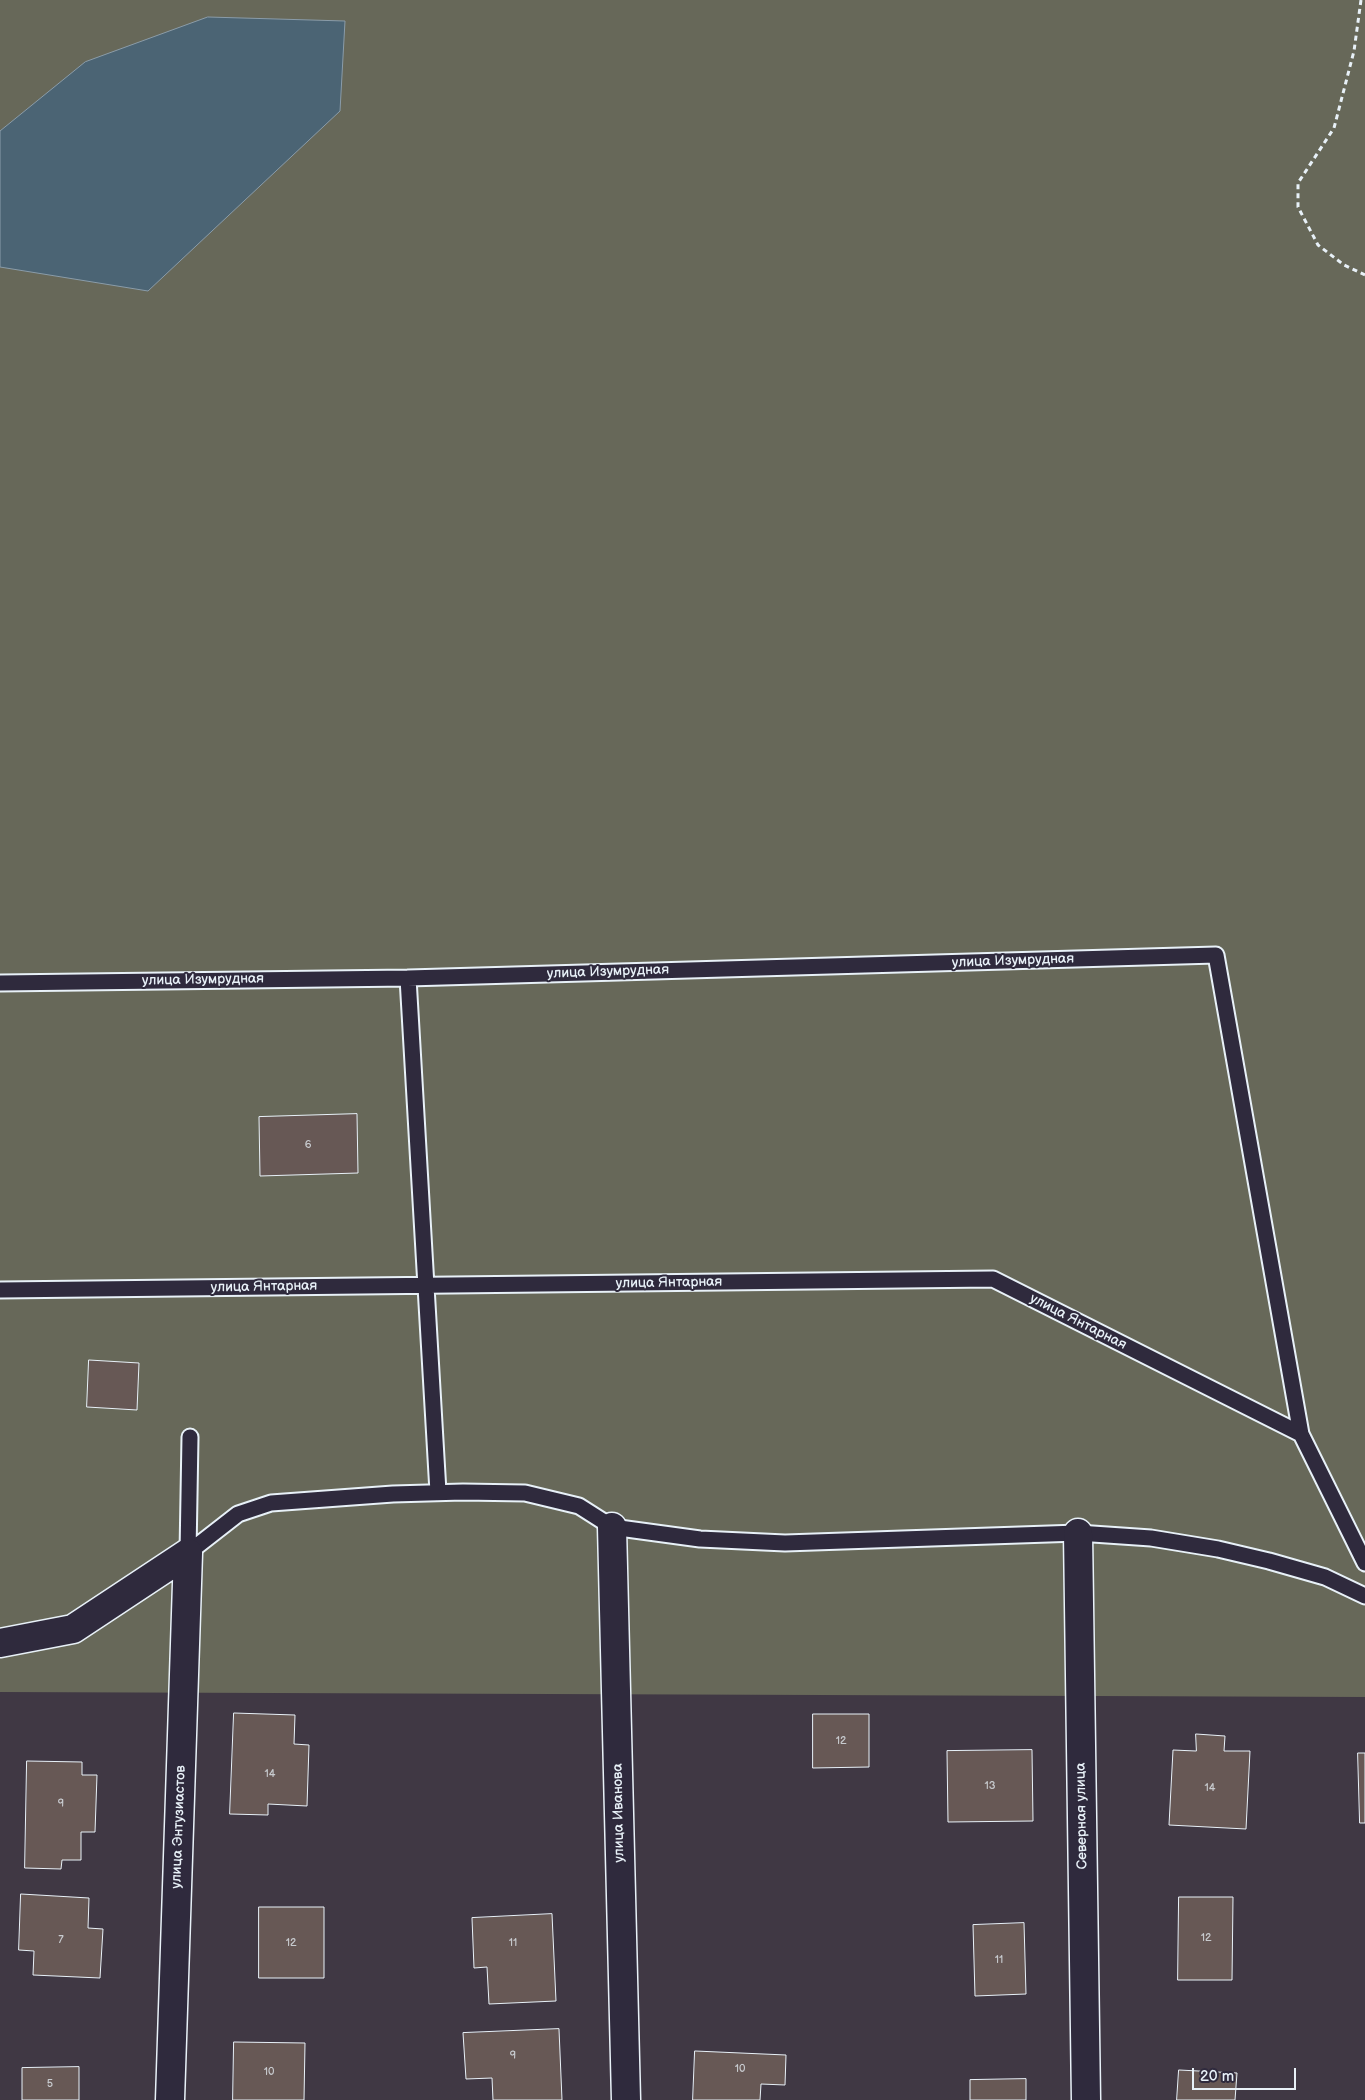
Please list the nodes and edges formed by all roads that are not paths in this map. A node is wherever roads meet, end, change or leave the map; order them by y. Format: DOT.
graph roads {
  1 [pos="408,978"];
  2 [pos="0,983"];
  3 [pos="426,1285"];
  4 [pos="0,1290"];
  5 [pos="1300,1434"];
  6 [pos="190,1437"];
  7 [pos="438,1492"];
  8 [pos="612,1527"];
  9 [pos="1078,1533"];
  10 [pos="188,1554"];
  11 [pos="1365,1563"];
  12 [pos="1365,1596"];
  13 [pos="0,1643"];
  14 [pos="170,2100"];
  15 [pos="626,2100"];
  16 [pos="1086,2100"];
  1 -- 2 [label="lane, улица Изумрудная"];
  1 -- 3 [label="lane"];
  1 -- 5 [label="lane, улица Изумрудная"];
  3 -- 4 [label="lane, улица Янтарная"];
  3 -- 5 [label="lane, улица Янтарная"];
  3 -- 7 [label="lane"];
  5 -- 11 [label="lane"];
  6 -- 10 [label="lane"];
  7 -- 8 [label="lane"];
  7 -- 10 [label="lane"];
  8 -- 9 [label="lane"];
  8 -- 15 [label="street, улица Иванова"];
  9 -- 12 [label="lane"];
  9 -- 16 [label="street, Северная улица"];
  10 -- 13 [label="street"];
  10 -- 14 [label="street, улица Энтузиастов"];
}
